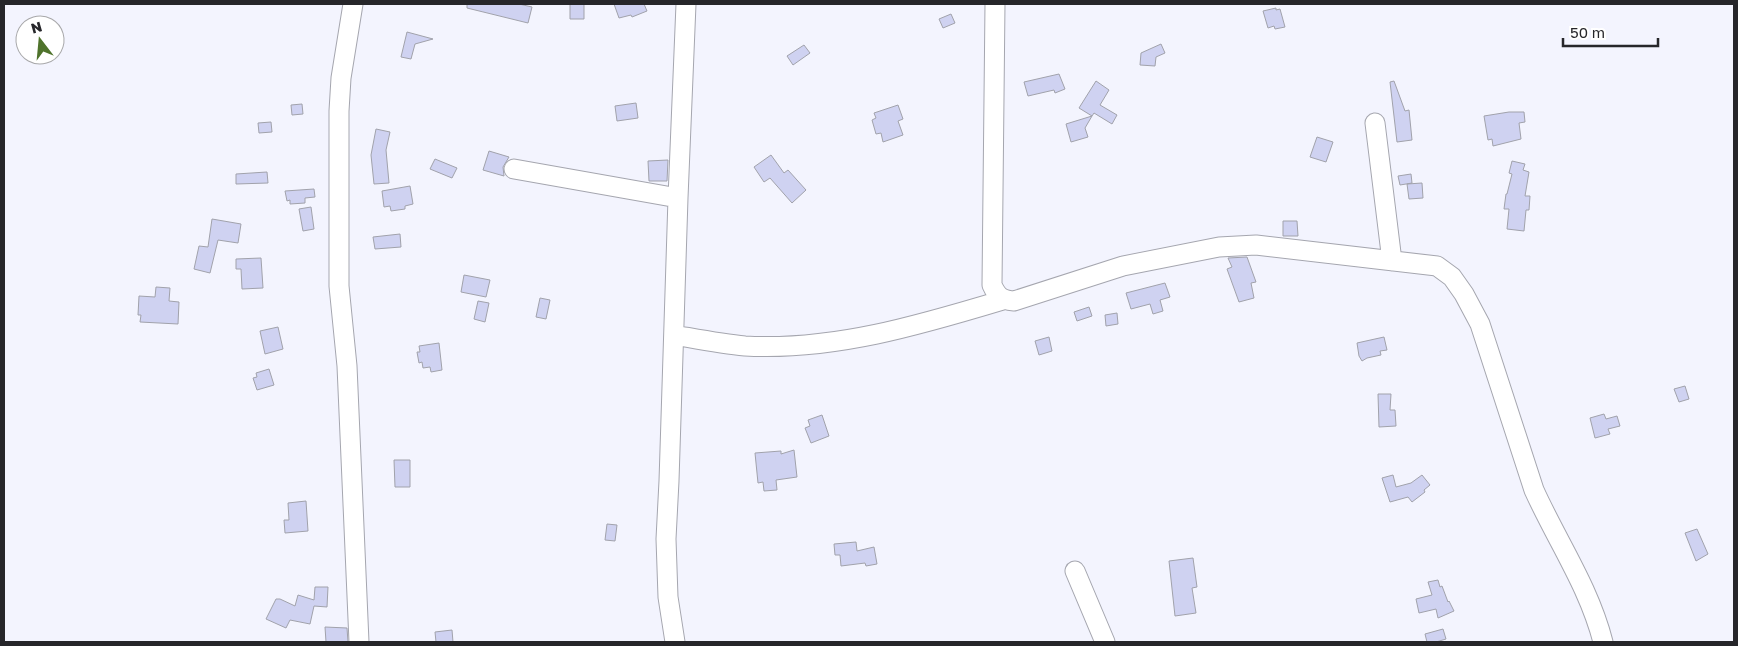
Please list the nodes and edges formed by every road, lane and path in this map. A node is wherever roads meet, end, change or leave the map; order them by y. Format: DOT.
graph roads {
  1 [pos="353,4"];
  2 [pos="686,4"];
  3 [pos="995,4"];
  4 [pos="1375,124"];
  5 [pos="514,169"];
  6 [pos="678,198"];
  7 [pos="1392,260"];
  8 [pos="1003,300"];
  9 [pos="674,335"];
  10 [pos="1075,571"];
  11 [pos="359,642"];
  12 [pos="675,642"];
  13 [pos="1104,642"];
  14 [pos="1603,642"];
  1 -- 11 [label="street"];
  2 -- 6 [label="street"];
  3 -- 8 [label="street"];
  4 -- 7 [label="street"];
  5 -- 6 [label="street"];
  6 -- 9 [label="street"];
  7 -- 8 [label="street"];
  7 -- 14 [label="street"];
  8 -- 9 [label="street"];
  9 -- 12 [label="street"];
  10 -- 13 [label="street"];
}
